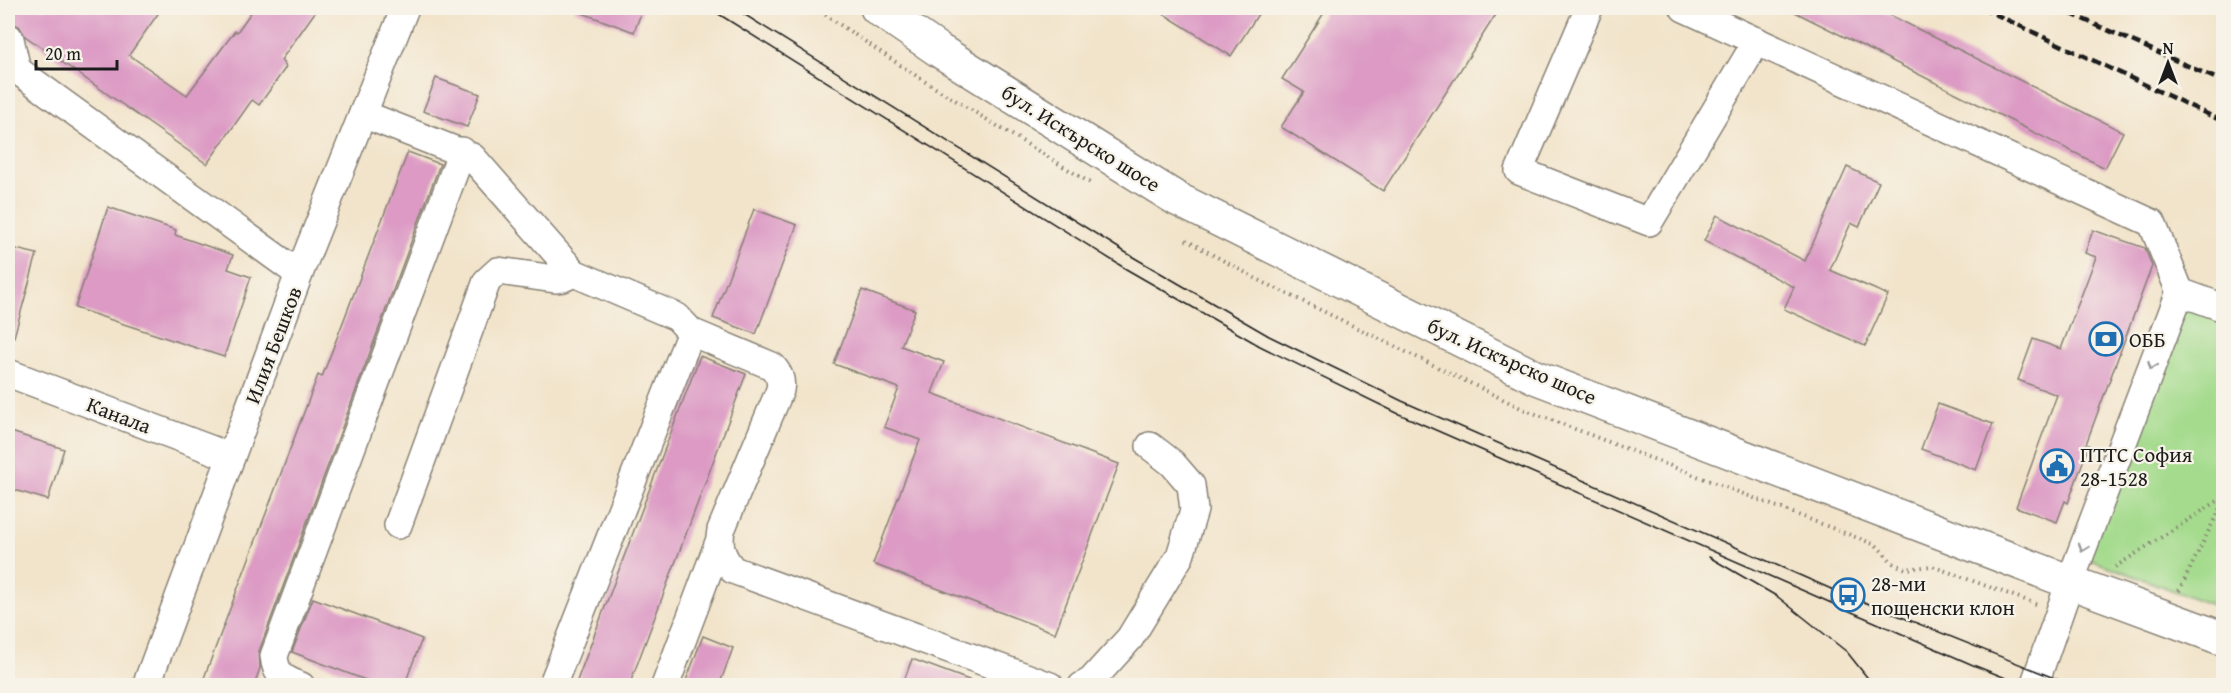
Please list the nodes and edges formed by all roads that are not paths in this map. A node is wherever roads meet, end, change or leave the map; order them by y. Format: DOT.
graph roads {
  1 [pos="405,8"];
  2 [pos="877,8"];
  3 [pos="1589,8"];
  4 [pos="1684,8"];
  5 [pos="8,37"];
  6 [pos="1757,41"];
  7 [pos="363,114"];
  8 [pos="462,151"];
  9 [pos="574,273"];
  10 [pos="300,274"];
  11 [pos="2180,292"];
  12 [pos="2223,308"];
  13 [pos="691,332"];
  14 [pos="8,373"];
  15 [pos="1150,446"];
  16 [pos="231,457"];
  17 [pos="398,525"];
  18 [pos="719,542"];
  19 [pos="2070,582"];
  20 [pos="2223,639"];
  21 [pos="146,686"];
  22 [pos="301,686"];
  23 [pos="552,686"];
  24 [pos="665,686"];
  25 [pos="1050,686"];
  26 [pos="1083,686"];
  27 [pos="2034,686"];
  1 -- 7 [label="street, Илия Бешков"];
  2 -- 19 [label="main road, бул. Искърско шосе"];
  3 -- 6 [label="street"];
  4 -- 6 [label="street"];
  5 -- 10 [label="street"];
  6 -- 11 [label="street"];
  7 -- 8 [label="street"];
  7 -- 10 [label="street, Илия Бешков"];
  8 -- 9 [label="street"];
  8 -- 22 [label="street"];
  9 -- 13 [label="street"];
  9 -- 17 [label="street"];
  10 -- 16 [label="street, Илия Бешков"];
  11 -- 12 [label="street"];
  11 -- 19 [label="street, one-way"];
  13 -- 18 [label="street"];
  13 -- 23 [label="street"];
  14 -- 16 [label="street, Канала"];
  15 -- 26 [label="street"];
  16 -- 21 [label="street, Илия Бешков"];
  18 -- 24 [label="street"];
  18 -- 25 [label="street"];
  19 -- 20 [label="main road, бул. Искърско шосе"];
  19 -- 27 [label="street"];
}
